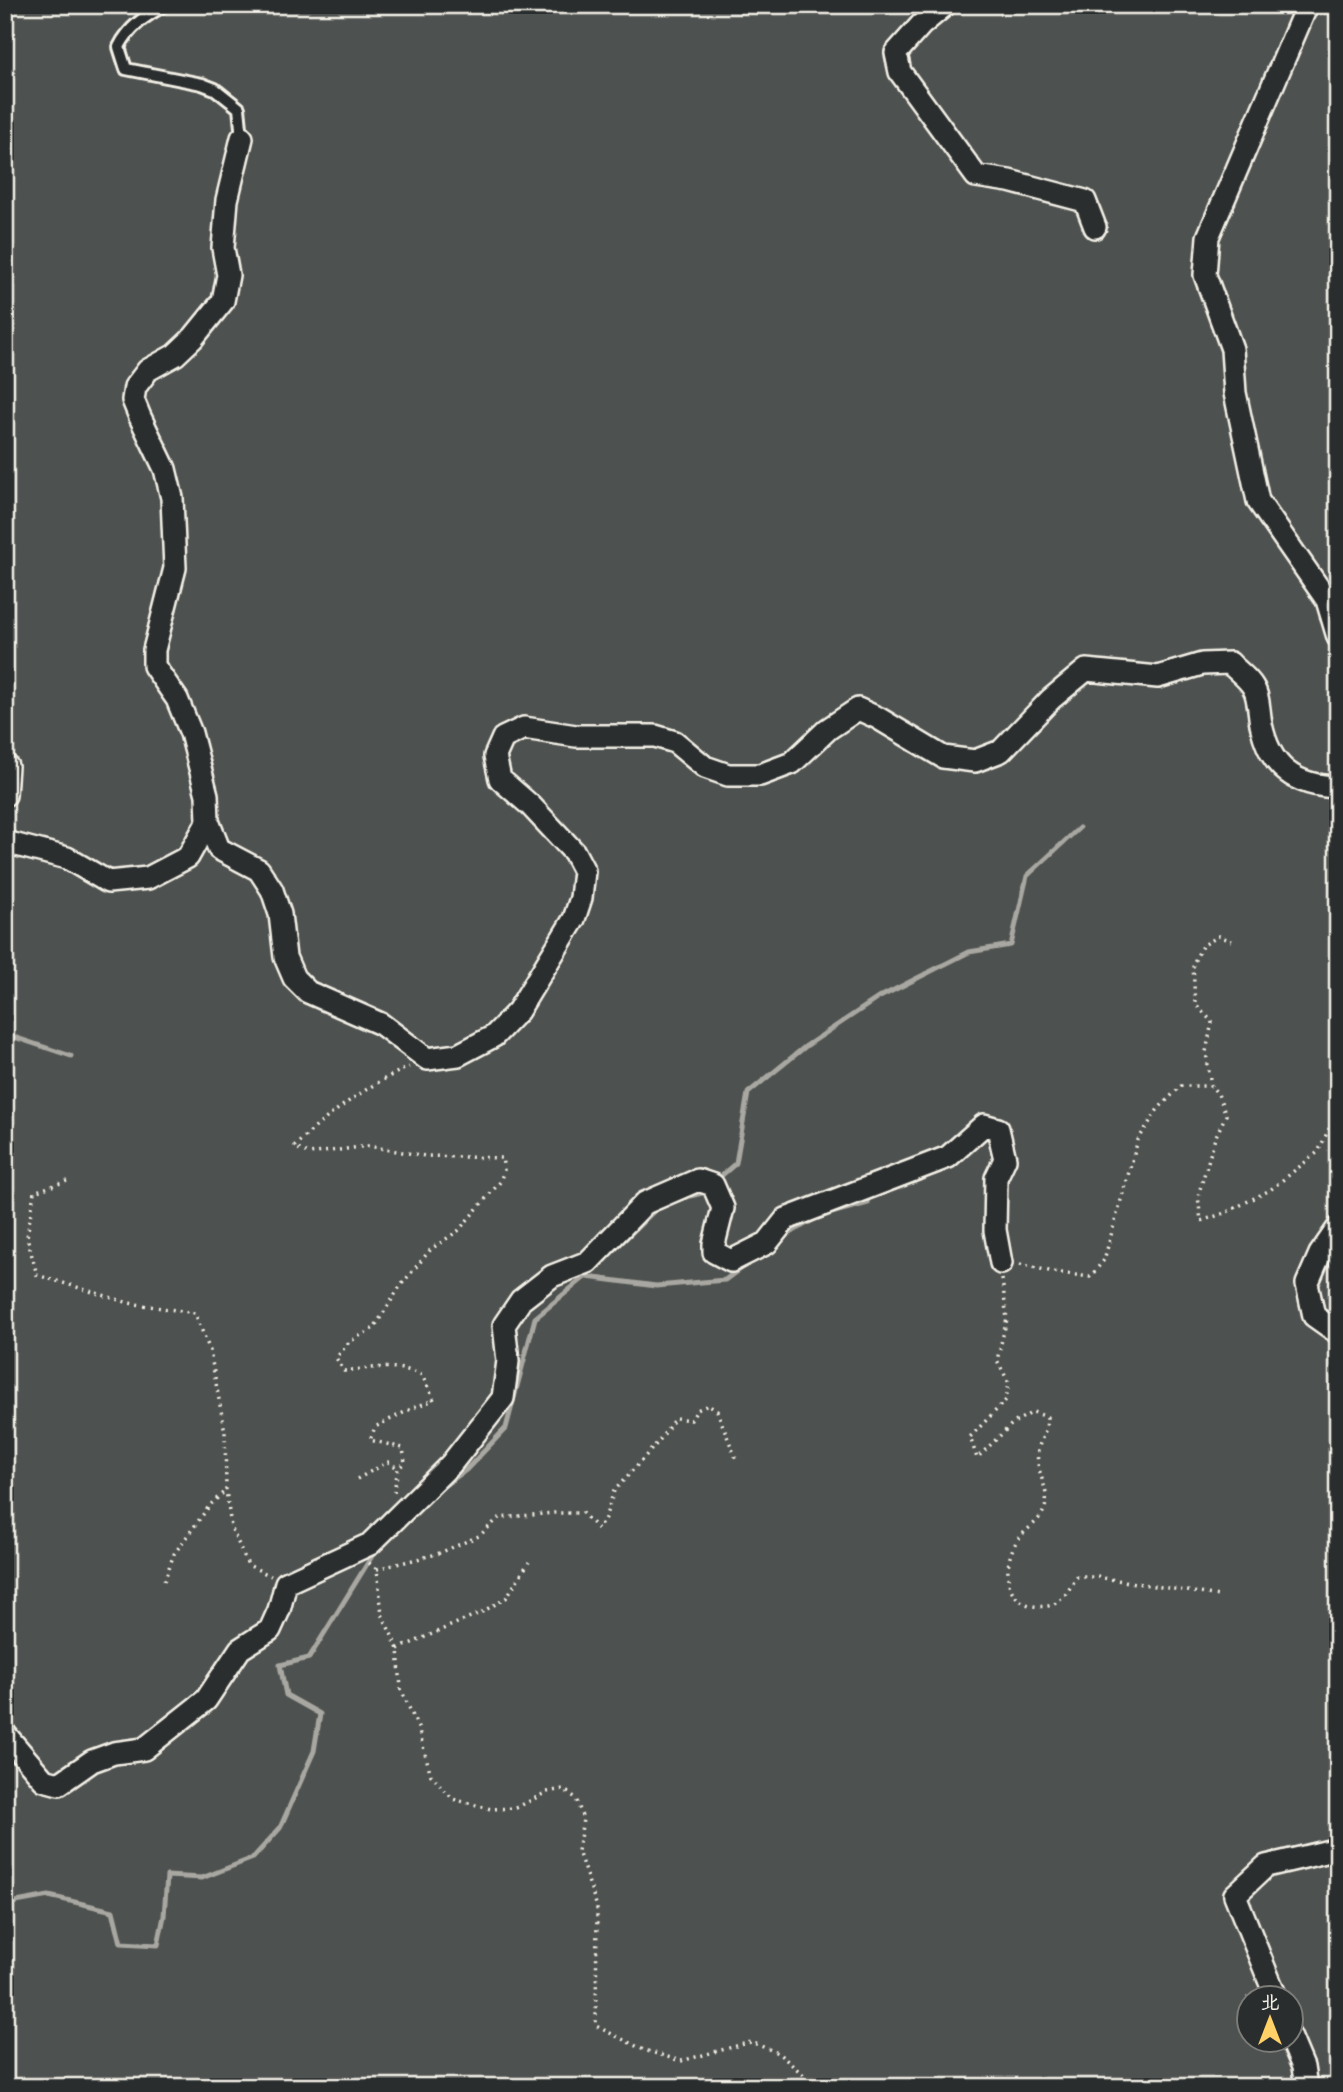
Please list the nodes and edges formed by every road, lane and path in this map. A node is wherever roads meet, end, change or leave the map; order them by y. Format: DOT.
graph roads {
  1 [pos="165,5"];
  2 [pos="945,5"];
  3 [pos="1307,5"];
  4 [pos="242,138"];
  5 [pos="1095,227"];
  6 [pos="1338,637"];
  7 [pos="8,766"];
  8 [pos="1338,787"];
  9 [pos="5,795"];
  10 [pos="208,821"];
  11 [pos="5,842"];
  12 [pos="1232,940"];
  13 [pos="427,1059"];
  14 [pos="1211,1086"];
  15 [pos="1338,1110"];
  16 [pos="67,1181"];
  17 [pos="1338,1228"];
  18 [pos="1001,1263"];
  19 [pos="1338,1333"];
  20 [pos="737,1461"];
  21 [pos="398,1468"];
  22 [pos="358,1479"];
  23 [pos="226,1490"];
  24 [pos="390,1525"];
  25 [pos="354,1551"];
  26 [pos="529,1562"];
  27 [pos="377,1569"];
  28 [pos="164,1581"];
  29 [pos="286,1583"];
  30 [pos="1219,1596"];
  31 [pos="398,1649"];
  32 [pos="5,1734"];
  33 [pos="1338,1849"];
  34 [pos="1271,1983"];
  35 [pos="1298,2054"];
  36 [pos="818,2087"];
  37 [pos="1306,2087"];
  1 -- 4 [label="lane"];
  2 -- 5 [label="street"];
  3 -- 6 [label="street"];
  4 -- 10 [label="street"];
  7 -- 9 [label="street"];
  8 -- 13 [label="street"];
  10 -- 11 [label="street"];
  10 -- 13 [label="street"];
  12 -- 14 [label="path"];
  13 -- 21 [label="path"];
  14 -- 15 [label="path"];
  14 -- 18 [label="path"];
  16 -- 23 [label="path"];
  17 -- 19 [label="street"];
  18 -- 24 [label="street"];
  18 -- 30 [label="path"];
  20 -- 27 [label="path"];
  21 -- 22 [label="path"];
  21 -- 24 [label="path"];
  23 -- 28 [label="path"];
  23 -- 29 [label="path"];
  24 -- 25 [label="street"];
  25 -- 27 [label="path"];
  25 -- 29 [label="street"];
  26 -- 31 [label="path"];
  27 -- 31 [label="path"];
  29 -- 32 [label="street"];
  31 -- 36 [label="path"];
  33 -- 34 [label="street"];
  35 -- 37 [label="street"];
}
